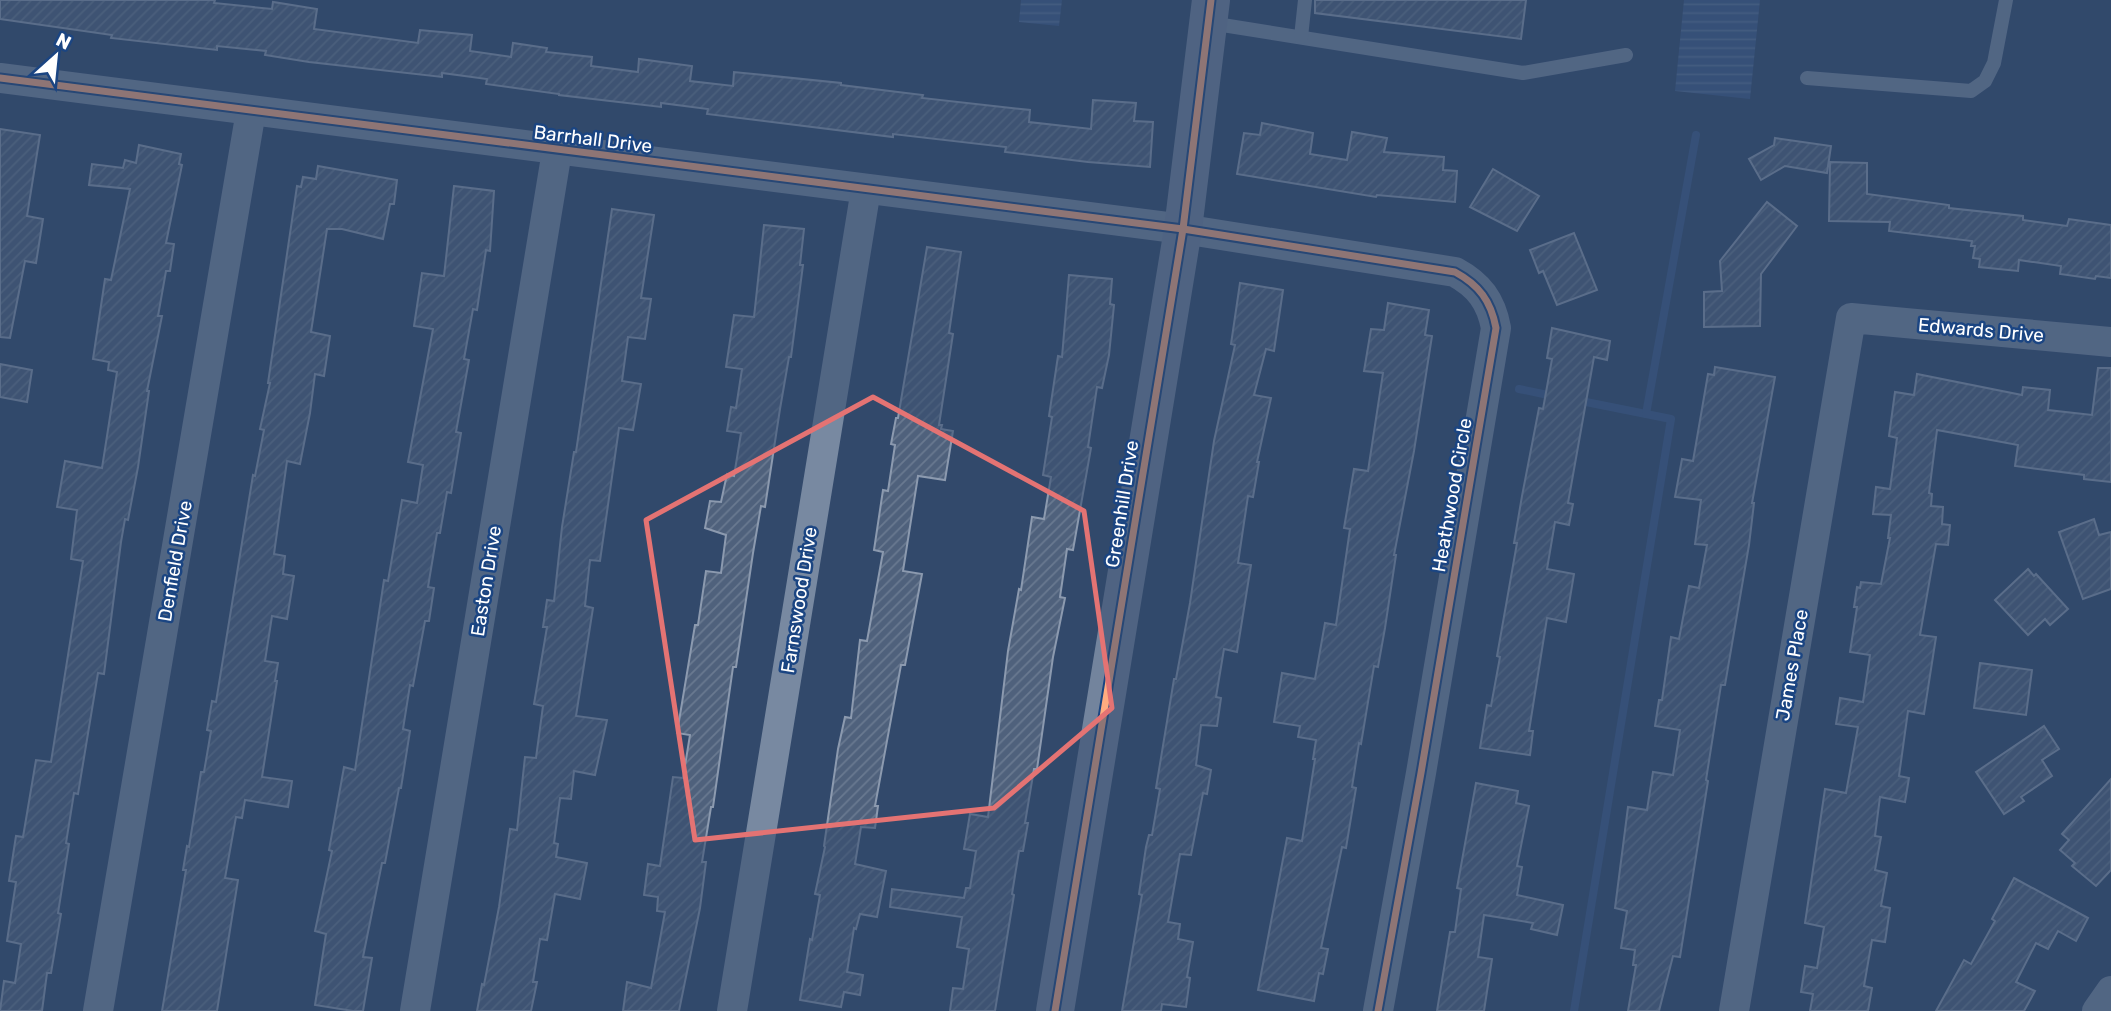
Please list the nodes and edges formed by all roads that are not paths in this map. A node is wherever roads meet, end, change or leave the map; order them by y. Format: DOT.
graph roads {
  1 [pos="1305,0"];
  2 [pos="2006,0"];
  3 [pos="1210,11"];
  4 [pos="1301,37"];
  5 [pos="1626,55"];
  6 [pos="0,78"];
  7 [pos="1807,78"];
  8 [pos="251,111"];
  9 [pos="557,151"];
  10 [pos="866,189"];
  11 [pos="1183,229"];
  12 [pos="1851,318"];
  13 [pos="2111,342"];
  14 [pos="2111,991"];
  15 [pos="99,1011"];
  16 [pos="415,1011"];
  17 [pos="732,1011"];
  18 [pos="1055,1011"];
  19 [pos="1378,1011"];
  20 [pos="1734,1011"];
  21 [pos="2096,1011"];
  1 -- 4 [label="lane"];
  2 -- 7 [label="lane"];
  3 -- 4 [label="lane"];
  3 -- 11 [label="street, Greenhill Drive"];
  4 -- 5 [label="lane"];
  6 -- 8 [label="street, Barrhall Drive"];
  8 -- 9 [label="street, Barrhall Drive"];
  8 -- 15 [label="street, Denfield Drive"];
  9 -- 10 [label="street, Barrhall Drive"];
  9 -- 16 [label="street, Easton Drive"];
  10 -- 11 [label="street, Barrhall Drive"];
  10 -- 17 [label="street, Farnswood Drive"];
  11 -- 18 [label="street, Greenhill Drive"];
  11 -- 19 [label="street, Heathwood Circle"];
  12 -- 13 [label="street, Edwards Drive"];
  12 -- 20 [label="street, James Place"];
  14 -- 21 [label="street"];
}
